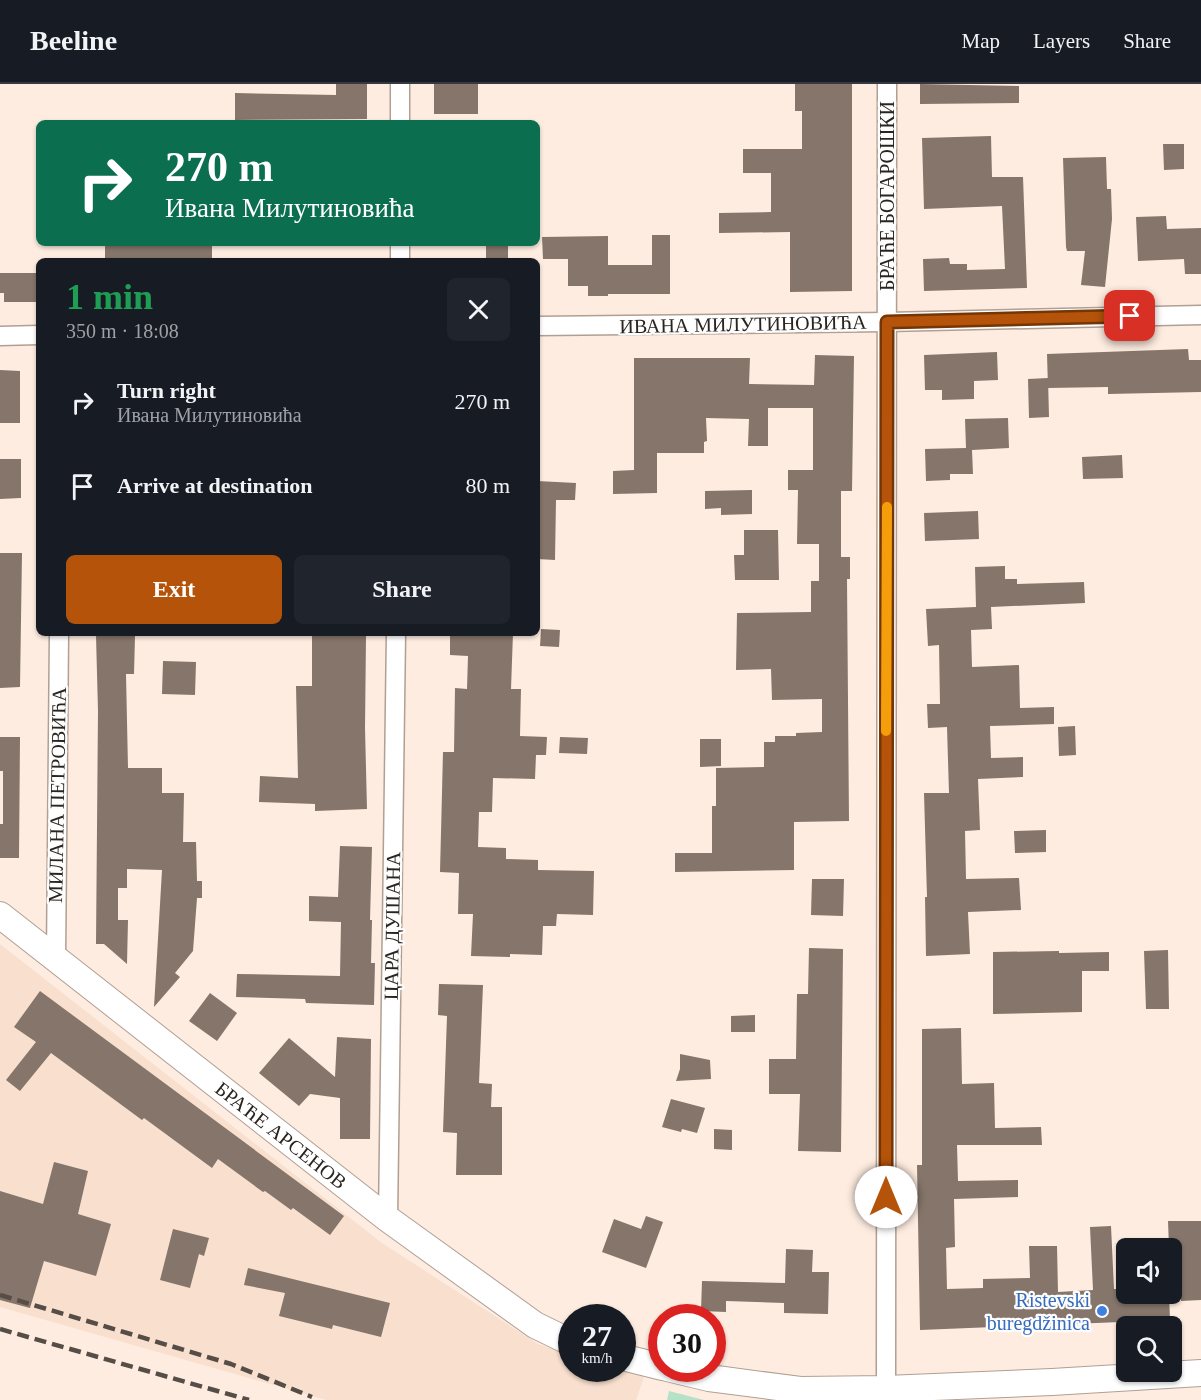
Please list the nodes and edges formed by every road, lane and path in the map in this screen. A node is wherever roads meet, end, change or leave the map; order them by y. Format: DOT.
graph roads {
  1 [pos="400,84"];
  2 [pos="887,84"];
  3 [pos="400,120"];
  4 [pos="1201,315"];
  5 [pos="887,322"];
  6 [pos="540,326"];
  7 [pos="36,335"];
  8 [pos="0,336"];
  9 [pos="59,636"];
  10 [pos="396,636"];
  11 [pos="0,915"];
  12 [pos="56,958"];
  13 [pos="388,1219"];
  14 [pos="558,1336"];
  15 [pos="1201,1373"];
  16 [pos="726,1380"];
  17 [pos="886,1389"];
  1 -- 3 [label="street"];
  2 -- 5 [label="street, БРАЋЕ БОГАРОШКИ"];
  4 -- 5 [label="street, ИВАНА МИЛУТИНОВИЋА"];
  5 -- 6 [label="street, ИВАНА МИЛУТИНОВИЋА"];
  5 -- 17 [label="street, БРАЋЕ БОГАРОШКИ"];
  7 -- 8 [label="street"];
  9 -- 12 [label="street, МИЛАНА ПЕТРОВИЋА"];
  10 -- 13 [label="street, ЦАРА ДУШАНА"];
  11 -- 12 [label="main road, БРАЋЕ АРСЕНОВ"];
  12 -- 13 [label="main road, БРАЋЕ АРСЕНОВ"];
  13 -- 14 [label="main road, БРАЋЕ АРСЕНОВ"];
  15 -- 17 [label="main road"];
  16 -- 17 [label="main road"];
}
